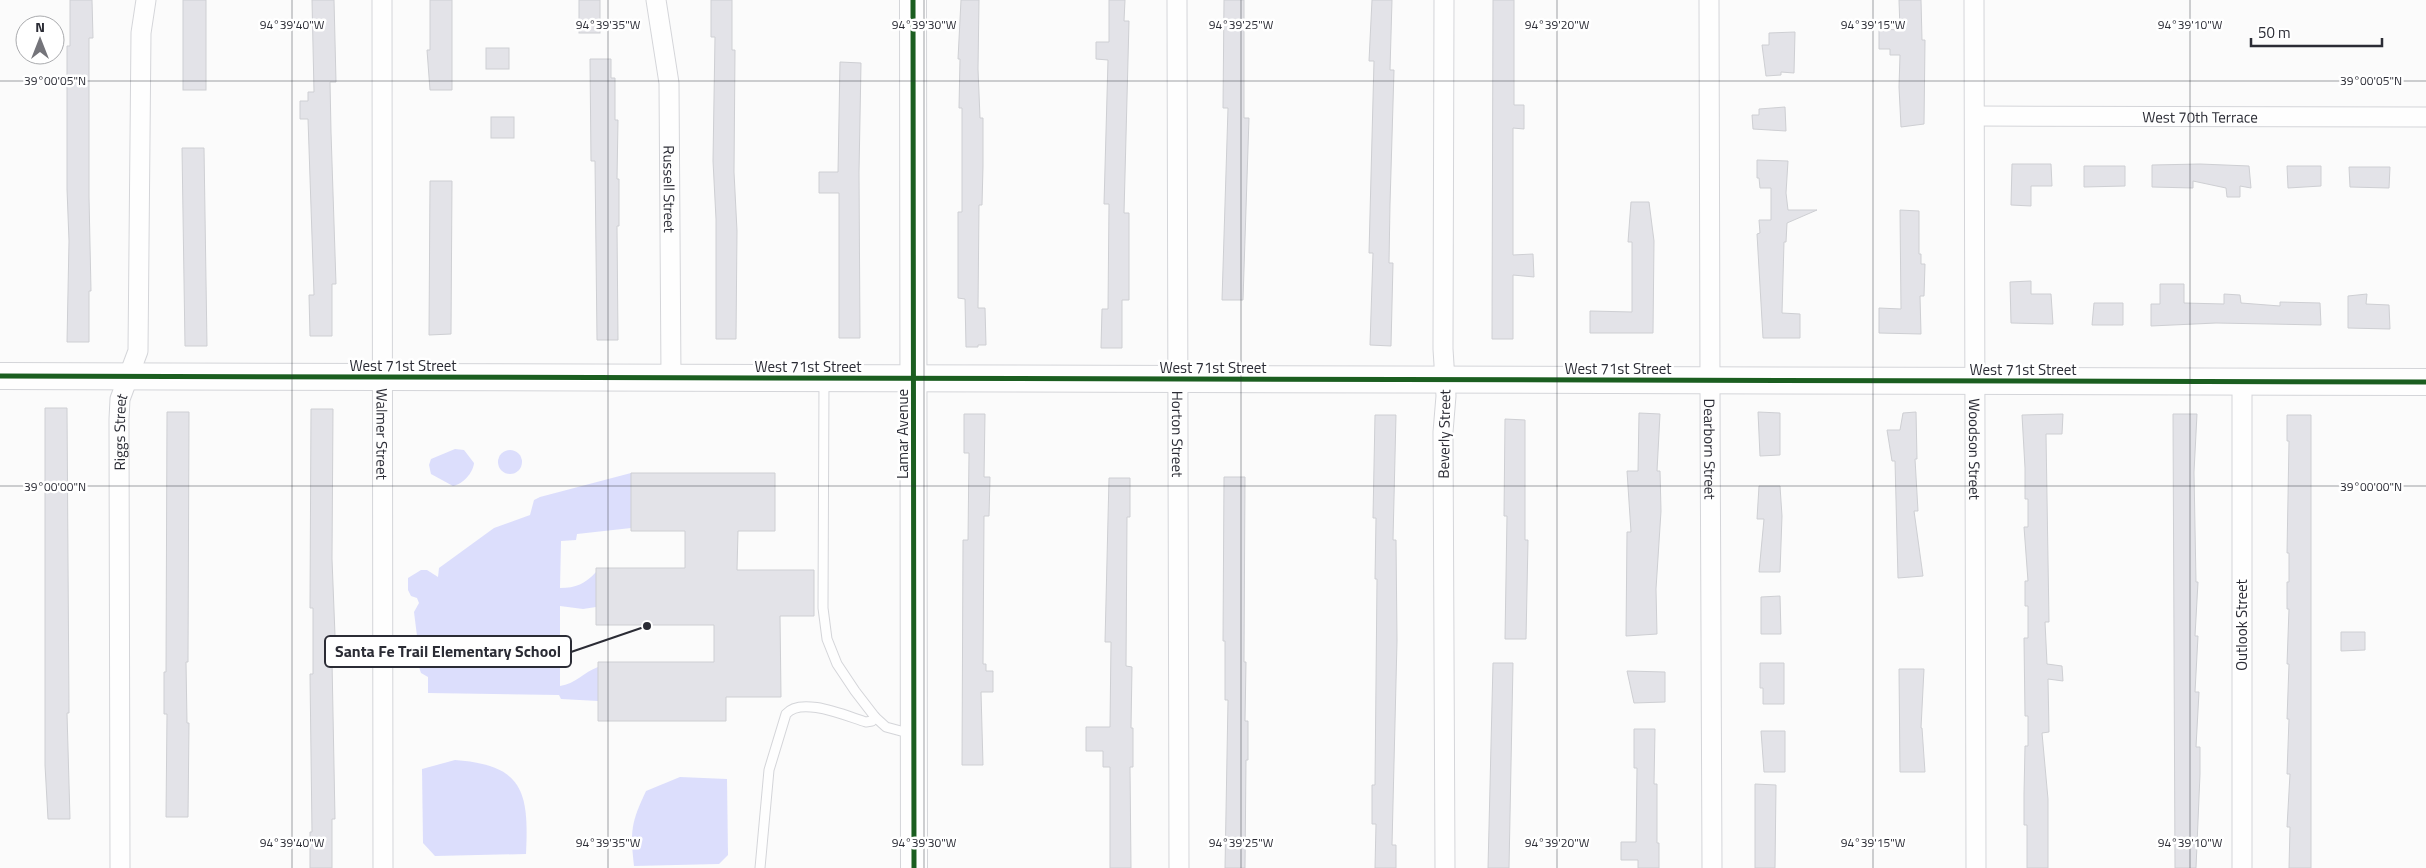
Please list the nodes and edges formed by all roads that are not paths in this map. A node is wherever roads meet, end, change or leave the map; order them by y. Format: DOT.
graph roads {
  1 [pos="146,0"];
  2 [pos="382,0"];
  3 [pos="656,0"];
  4 [pos="913,0"];
  5 [pos="1177,0"];
  6 [pos="1444,0"];
  7 [pos="1709,0"];
  8 [pos="1974,0"];
  9 [pos="1975,116"];
  10 [pos="2426,116"];
  11 [pos="0,376"];
  12 [pos="129,377"];
  13 [pos="382,377"];
  14 [pos="672,378"];
  15 [pos="824,378"];
  16 [pos="914,379"];
  17 [pos="1179,379"];
  18 [pos="1445,380"];
  19 [pos="1709,381"];
  20 [pos="1973,381"];
  21 [pos="2242,382"];
  22 [pos="2426,382"];
  23 [pos="875,717"];
  24 [pos="914,734"];
  25 [pos="120,868"];
  26 [pos="383,868"];
  27 [pos="760,868"];
  28 [pos="914,868"];
  29 [pos="1179,868"];
  30 [pos="1445,868"];
  31 [pos="1712,868"];
  32 [pos="1976,868"];
  33 [pos="2242,868"];
  1 -- 12 [label="street, Riggs Street"];
  2 -- 13 [label="street, Walmer Street"];
  3 -- 14 [label="street, Russell Street"];
  4 -- 16 [label="street, Lamar Avenue"];
  5 -- 17 [label="street, Horton Street"];
  6 -- 18 [label="street, Beverly Street"];
  7 -- 19 [label="street, Dearborn Street"];
  8 -- 9 [label="street, Woodson Street"];
  9 -- 10 [label="street, West 70th Terrace"];
  9 -- 20 [label="street, Woodson Street"];
  11 -- 12 [label="street, West 71st Street"];
  12 -- 13 [label="street, West 71st Street"];
  12 -- 25 [label="street, Riggs Street"];
  13 -- 14 [label="street, West 71st Street"];
  13 -- 26 [label="street, Walmer Street"];
  14 -- 15 [label="street, West 71st Street"];
  15 -- 16 [label="street, West 71st Street"];
  15 -- 23 [label="lane"];
  16 -- 17 [label="street, West 71st Street"];
  16 -- 24 [label="street, Lamar Avenue"];
  17 -- 18 [label="street, West 71st Street"];
  17 -- 29 [label="street, Horton Street"];
  18 -- 19 [label="street, West 71st Street"];
  18 -- 30 [label="street, Beverly Street"];
  19 -- 20 [label="street, West 71st Street"];
  19 -- 31 [label="street, Dearborn Street"];
  20 -- 21 [label="street, West 71st Street"];
  20 -- 32 [label="street, Woodson Street"];
  21 -- 22 [label="street, West 71st Street"];
  21 -- 33 [label="street, Outlook Street"];
  23 -- 24 [label="lane"];
  23 -- 27 [label="lane"];
  24 -- 28 [label="street, Lamar Avenue"];
}
